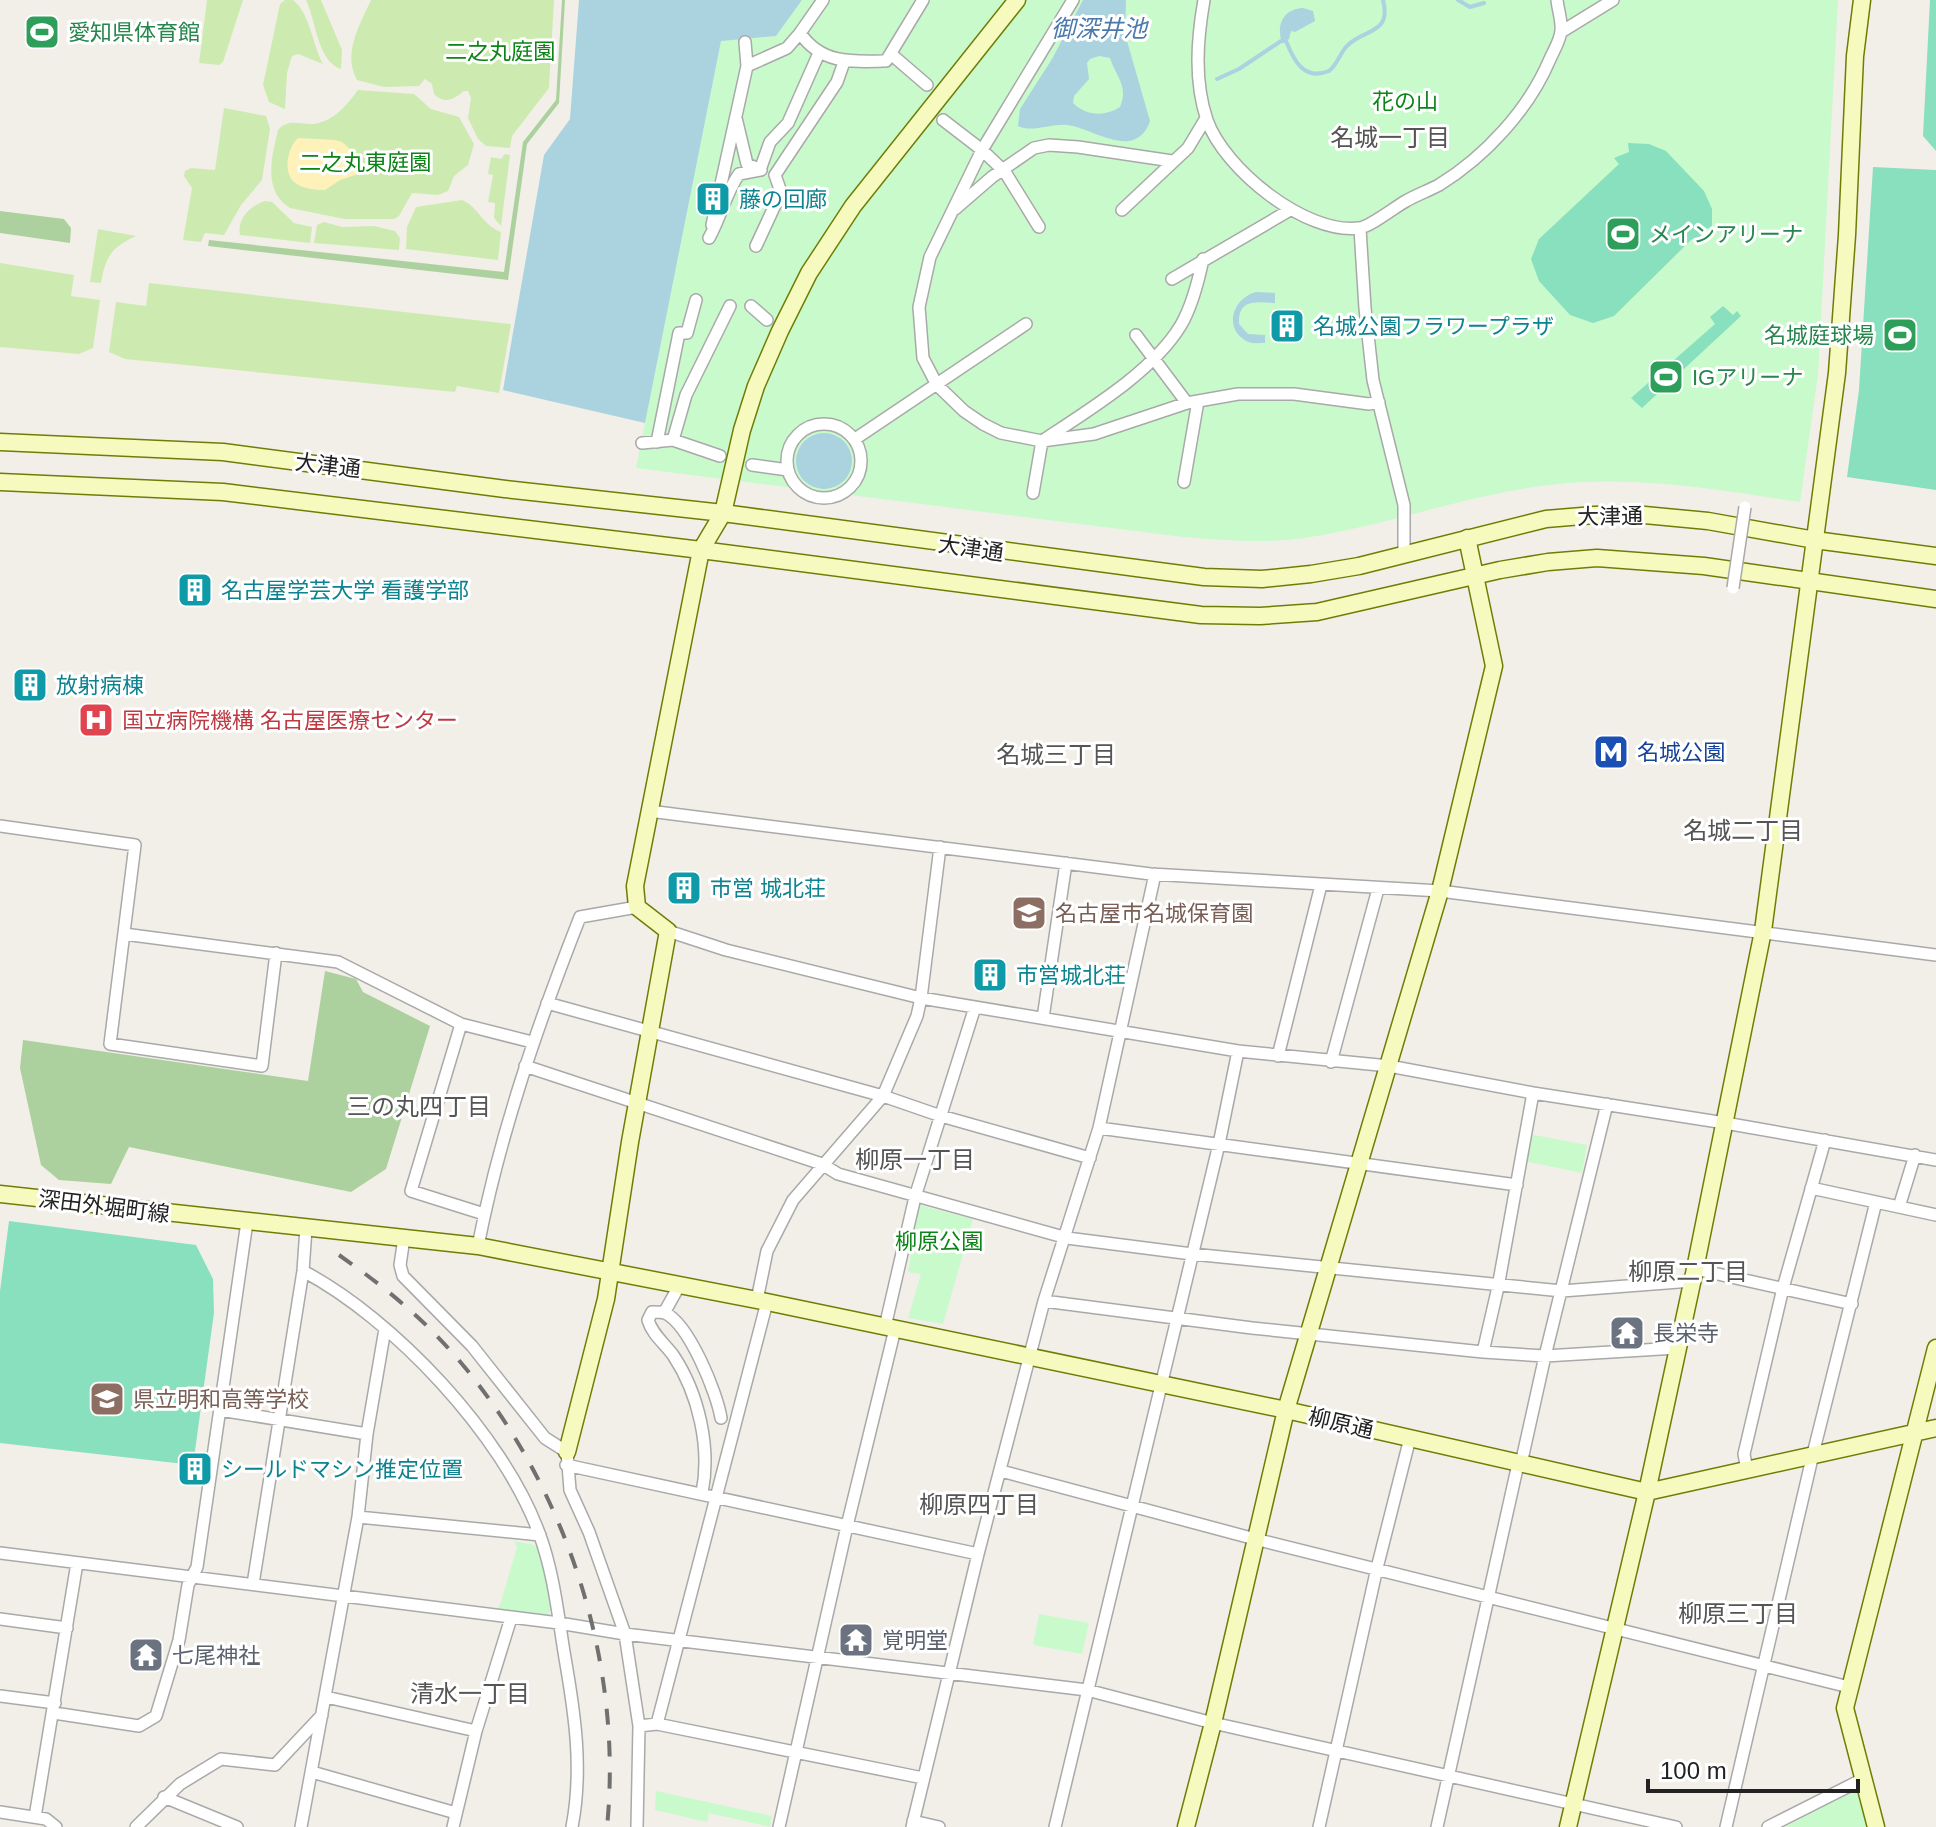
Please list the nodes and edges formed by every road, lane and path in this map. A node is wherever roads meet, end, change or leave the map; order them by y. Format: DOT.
graph roads {
  1 [pos="823,0"];
  2 [pos="923,0"];
  3 [pos="1017,0"];
  4 [pos="1073,0"];
  5 [pos="1204,0"];
  6 [pos="1557,0"];
  7 [pos="1613,0"];
  8 [pos="1862,0"];
  9 [pos="1561,32"];
  10 [pos="800,33"];
  11 [pos="745,42"];
  12 [pos="819,53"];
  13 [pos="891,54"];
  14 [pos="844,62"];
  15 [pos="747,66"];
  16 [pos="927,85"];
  17 [pos="736,117"];
  18 [pos="1206,118"];
  19 [pos="943,120"];
  20 [pos="982,150"];
  21 [pos="1172,161"];
  22 [pos="760,170"];
  23 [pos="1003,170"];
  24 [pos="775,175"];
  25 [pos="1122,210"];
  26 [pos="1290,210"];
  27 [pos="949,214"];
  28 [pos="1039,227"];
  29 [pos="1360,229"];
  30 [pos="756,246"];
  31 [pos="1203,259"];
  32 [pos="1172,279"];
  33 [pos="696,300"];
  34 [pos="730,306"];
  35 [pos="751,306"];
  36 [pos="767,320"];
  37 [pos="1026,324"];
  38 [pos="1136,335"];
  39 [pos="1153,357"];
  40 [pos="937,385"];
  41 [pos="1192,402"];
  42 [pos="1379,402"];
  43 [pos="855,439"];
  44 [pos="673,440"];
  45 [pos="1042,441"];
  46 [pos="0,442"];
  47 [pos="657,442"];
  48 [pos="642,443"];
  49 [pos="720,456"];
  50 [pos="752,465"];
  51 [pos="788,470"];
  52 [pos="0,482"];
  53 [pos="1184,482"];
  54 [pos="849,489"];
  55 [pos="1033,493"];
  56 [pos="846,503"];
  57 [pos="1745,507"];
  58 [pos="723,513"];
  59 [pos="1467,538"];
  60 [pos="1815,540"];
  61 [pos="701,550"];
  62 [pos="1404,554"];
  63 [pos="1936,556"];
  64 [pos="1475,577"];
  65 [pos="1809,583"];
  66 [pos="1733,588"];
  67 [pos="1936,599"];
  68 [pos="649,811"];
  69 [pos="0,826"];
  70 [pos="940,847"];
  71 [pos="1066,863"];
  72 [pos="1155,874"];
  73 [pos="1321,885"];
  74 [pos="1378,889"];
  75 [pos="1440,891"];
  76 [pos="637,907"];
  77 [pos="668,931"];
  78 [pos="1763,931"];
  79 [pos="124,934"];
  80 [pos="276,953"];
  81 [pos="1936,955"];
  82 [pos="921,998"];
  83 [pos="547,1003"];
  84 [pos="975,1007"];
  85 [pos="1043,1018"];
  86 [pos="461,1024"];
  87 [pos="1122,1031"];
  88 [pos="651,1032"];
  89 [pos="532,1042"];
  90 [pos="1238,1051"];
  91 [pos="1278,1056"];
  92 [pos="1331,1062"];
  93 [pos="525,1066"];
  94 [pos="1389,1066"];
  95 [pos="1533,1093"];
  96 [pos="883,1096"];
  97 [pos="638,1103"];
  98 [pos="1607,1104"];
  99 [pos="941,1116"];
  100 [pos="1725,1123"];
  101 [pos="1099,1128"];
  102 [pos="1825,1140"];
  103 [pos="1219,1144"];
  104 [pos="1915,1155"];
  105 [pos="1090,1158"];
  106 [pos="1936,1160"];
  107 [pos="1360,1162"];
  108 [pos="822,1164"];
  109 [pos="1517,1185"];
  110 [pos="1811,1188"];
  111 [pos="0,1194"];
  112 [pos="915,1197"];
  113 [pos="1876,1202"];
  114 [pos="1899,1207"];
  115 [pos="484,1214"];
  116 [pos="1936,1215"];
  117 [pos="247,1222"];
  118 [pos="306,1228"];
  119 [pos="404,1238"];
  120 [pos="1067,1238"];
  121 [pos="478,1246"];
  122 [pos="1192,1254"];
  123 [pos="1329,1268"];
  124 [pos="303,1271"];
  125 [pos="609,1272"];
  126 [pos="1693,1275"];
  127 [pos="679,1286"];
  128 [pos="1498,1287"];
  129 [pos="1783,1288"];
  130 [pos="1562,1291"];
  131 [pos="762,1301"];
  132 [pos="1044,1301"];
  133 [pos="1852,1304"];
  134 [pos="664,1313"];
  135 [pos="1176,1318"];
  136 [pos="890,1328"];
  137 [pos="385,1329"];
  138 [pos="1309,1333"];
  139 [pos="1677,1348"];
  140 [pos="1936,1348"];
  141 [pos="1483,1352"];
  142 [pos="1545,1356"];
  143 [pos="1031,1357"];
  144 [pos="1160,1384"];
  145 [pos="220,1410"];
  146 [pos="1286,1410"];
  147 [pos="280,1418"];
  148 [pos="721,1418"];
  149 [pos="737,1422"];
  150 [pos="701,1425"];
  151 [pos="1936,1428"];
  152 [pos="367,1434"];
  153 [pos="1914,1434"];
  154 [pos="1410,1438"];
  155 [pos="1813,1454"];
  156 [pos="567,1458"];
  157 [pos="1520,1464"];
  158 [pos="1747,1470"];
  159 [pos="1001,1471"];
  160 [pos="1647,1492"];
  161 [pos="702,1493"];
  162 [pos="716,1497"];
  163 [pos="1130,1505"];
  164 [pos="358,1517"];
  165 [pos="847,1526"];
  166 [pos="540,1535"];
  167 [pos="1255,1539"];
  168 [pos="0,1553"];
  169 [pos="978,1554"];
  170 [pos="77,1563"];
  171 [pos="1377,1568"];
  172 [pos="193,1577"];
  173 [pos="253,1584"];
  174 [pos="343,1595"];
  175 [pos="1487,1596"];
  176 [pos="511,1618"];
  177 [pos="0,1619"];
  178 [pos="559,1623"];
  179 [pos="1615,1627"];
  180 [pos="67,1628"];
  181 [pos="625,1634"];
  182 [pos="679,1638"];
  183 [pos="817,1657"];
  184 [pos="1762,1665"];
  185 [pos="949,1673"];
  186 [pos="1849,1687"];
  187 [pos="1087,1690"];
  188 [pos="0,1696"];
  189 [pos="326,1697"];
  190 [pos="54,1708"];
  191 [pos="323,1714"];
  192 [pos="1213,1723"];
  193 [pos="657,1724"];
  194 [pos="639,1726"];
  195 [pos="476,1731"];
  196 [pos="1336,1750"];
  197 [pos="796,1753"];
  198 [pos="312,1772"];
  199 [pos="1448,1775"];
  200 [pos="923,1778"];
  201 [pos="1863,1779"];
  202 [pos="164,1797"];
  203 [pos="1575,1804"];
  204 [pos="0,1812"];
  205 [pos="456,1813"];
  206 [pos="35,1817"];
  207 [pos="912,1824"];
  208 [pos="56,1827"];
  209 [pos="136,1827"];
  210 [pos="237,1827"];
  211 [pos="301,1827"];
  212 [pos="453,1827"];
  213 [pos="572,1827"];
  214 [pos="637,1827"];
  215 [pos="779,1827"];
  216 [pos="939,1827"];
  217 [pos="1055,1827"];
  218 [pos="1186,1827"];
  219 [pos="1319,1827"];
  220 [pos="1437,1827"];
  221 [pos="1568,1827"];
  222 [pos="1676,1827"];
  223 [pos="1726,1827"];
  224 [pos="1768,1827"];
  225 [pos="1876,1827"];
  1 -- 10 [label="street"];
  2 -- 13 [label="street"];
  3 -- 58 [label="street"];
  4 -- 20 [label="street"];
  5 -- 18 [label="street"];
  6 -- 9 [label="street"];
  7 -- 9 [label="street"];
  8 -- 60 [label="street"];
  9 -- 29 [label="street"];
  10 -- 12 [label="street"];
  10 -- 15 [label="street"];
  11 -- 15 [label="street"];
  12 -- 14 [label="street"];
  12 -- 22 [label="street"];
  13 -- 14 [label="street"];
  13 -- 16 [label="street"];
  14 -- 24 [label="street"];
  15 -- 17 [label="street"];
  17 -- 22 [label="street"];
  17 -- 22 [label="street"];
  18 -- 21 [label="street"];
  18 -- 26 [label="street"];
  19 -- 20 [label="street"];
  20 -- 23 [label="street"];
  20 -- 27 [label="street"];
  21 -- 23 [label="street"];
  21 -- 25 [label="street"];
  22 -- 24 [label="street"];
  23 -- 27 [label="street"];
  23 -- 28 [label="street"];
  24 -- 30 [label="street"];
  26 -- 29 [label="street"];
  26 -- 31 [label="street"];
  27 -- 40 [label="street"];
  29 -- 42 [label="street"];
  31 -- 32 [label="street"];
  31 -- 39 [label="street"];
  33 -- 47 [label="street"];
  34 -- 44 [label="street"];
  35 -- 36 [label="street"];
  37 -- 40 [label="street"];
  38 -- 39 [label="street"];
  39 -- 41 [label="street"];
  39 -- 45 [label="street"];
  40 -- 43 [label="street"];
  40 -- 45 [label="street"];
  41 -- 42 [label="street"];
  41 -- 45 [label="street"];
  41 -- 53 [label="street"];
  42 -- 62 [label="street"];
  43 -- 51 [label="street"];
  43 -- 54 [label="street"];
  44 -- 47 [label="street"];
  44 -- 49 [label="street"];
  45 -- 55 [label="street"];
  46 -- 58 [label="street, 大津通"];
  47 -- 48 [label="street"];
  50 -- 51 [label="street"];
  51 -- 54 [label="street"];
  52 -- 61 [label="street, 大津通"];
  54 -- 56 [label="street"];
  57 -- 66 [label="street, bridge"];
  58 -- 61 [label="street"];
  58 -- 62 [label="street, 大津通"];
  59 -- 60 [label="street, 大津通"];
  59 -- 62 [label="street, 大津通"];
  59 -- 64 [label="street"];
  60 -- 63 [label="street, 大津通"];
  60 -- 65 [label="street"];
  61 -- 64 [label="street, 大津通"];
  61 -- 68 [label="street"];
  64 -- 65 [label="street, 大津通"];
  64 -- 75 [label="street"];
  65 -- 67 [label="street, 大津通"];
  65 -- 78 [label="street"];
  68 -- 70 [label="street"];
  68 -- 76 [label="street"];
  69 -- 79 [label="street"];
  70 -- 71 [label="street"];
  70 -- 82 [label="street"];
  71 -- 72 [label="street"];
  71 -- 85 [label="street"];
  72 -- 73 [label="street"];
  72 -- 87 [label="street"];
  73 -- 74 [label="street"];
  73 -- 91 [label="street"];
  74 -- 75 [label="street"];
  74 -- 92 [label="street"];
  75 -- 78 [label="street"];
  75 -- 94 [label="street"];
  76 -- 77 [label="street"];
  76 -- 83 [label="street"];
  77 -- 82 [label="street"];
  77 -- 88 [label="street"];
  78 -- 81 [label="street"];
  78 -- 100 [label="street"];
  79 -- 80 [label="street"];
  79 -- 80 [label="street"];
  80 -- 86 [label="street"];
  82 -- 84 [label="street"];
  82 -- 96 [label="street"];
  83 -- 88 [label="street"];
  83 -- 89 [label="street"];
  84 -- 85 [label="street"];
  84 -- 99 [label="street"];
  85 -- 87 [label="street"];
  86 -- 89 [label="street"];
  86 -- 115 [label="street"];
  87 -- 90 [label="street"];
  87 -- 101 [label="street"];
  88 -- 96 [label="street"];
  88 -- 97 [label="street"];
  89 -- 93 [label="street"];
  90 -- 91 [label="street"];
  90 -- 103 [label="street"];
  91 -- 92 [label="street"];
  92 -- 94 [label="street"];
  93 -- 97 [label="street"];
  93 -- 115 [label="street"];
  94 -- 95 [label="street"];
  94 -- 107 [label="street"];
  95 -- 98 [label="street"];
  95 -- 109 [label="street"];
  96 -- 99 [label="street"];
  96 -- 108 [label="street"];
  97 -- 108 [label="street"];
  97 -- 125 [label="street"];
  98 -- 100 [label="street"];
  98 -- 130 [label="street"];
  99 -- 105 [label="street"];
  99 -- 112 [label="street"];
  100 -- 102 [label="street"];
  100 -- 126 [label="street"];
  101 -- 103 [label="street"];
  101 -- 105 [label="street"];
  102 -- 104 [label="street"];
  102 -- 110 [label="street"];
  103 -- 107 [label="street"];
  103 -- 122 [label="street"];
  104 -- 106 [label="street"];
  104 -- 114 [label="street"];
  105 -- 120 [label="street"];
  107 -- 109 [label="street"];
  107 -- 123 [label="street"];
  108 -- 112 [label="street"];
  108 -- 131 [label="street"];
  109 -- 128 [label="street"];
  110 -- 113 [label="street"];
  110 -- 129 [label="street"];
  111 -- 117 [label="street, 深田外堀町線"];
  112 -- 120 [label="street"];
  112 -- 136 [label="street"];
  113 -- 114 [label="street"];
  113 -- 133 [label="street"];
  114 -- 116 [label="street"];
  115 -- 121 [label="street"];
  117 -- 118 [label="street, 深田外堀町線"];
  117 -- 145 [label="street"];
  118 -- 119 [label="street, 深田外堀町線"];
  118 -- 124 [label="street"];
  119 -- 121 [label="street, 深田外堀町線"];
  119 -- 156 [label="street"];
  120 -- 122 [label="street"];
  120 -- 132 [label="street"];
  121 -- 125 [label="street, 柳原通"];
  122 -- 123 [label="street"];
  122 -- 135 [label="street"];
  123 -- 128 [label="street"];
  123 -- 138 [label="street"];
  124 -- 137 [label="street"];
  124 -- 147 [label="street"];
  125 -- 127 [label="street, 柳原通"];
  125 -- 156 [label="street"];
  126 -- 129 [label="street"];
  126 -- 130 [label="street"];
  126 -- 139 [label="street"];
  127 -- 131 [label="street, 柳原通"];
  127 -- 134 [label="street"];
  128 -- 130 [label="street"];
  128 -- 141 [label="street"];
  129 -- 133 [label="street"];
  129 -- 158 [label="street"];
  130 -- 142 [label="street"];
  131 -- 136 [label="street, 柳原通"];
  131 -- 149 [label="street"];
  132 -- 135 [label="street"];
  132 -- 143 [label="street"];
  133 -- 155 [label="street"];
  134 -- 148 [label="street"];
  134 -- 150 [label="street"];
  135 -- 138 [label="street"];
  135 -- 144 [label="street"];
  136 -- 143 [label="street, 柳原通"];
  136 -- 165 [label="street"];
  137 -- 152 [label="street"];
  137 -- 166 [label="street"];
  138 -- 141 [label="street"];
  138 -- 146 [label="street"];
  139 -- 142 [label="street"];
  139 -- 160 [label="street"];
  140 -- 153 [label="street"];
  141 -- 142 [label="street"];
  142 -- 157 [label="street"];
  143 -- 144 [label="street, 柳原通"];
  143 -- 159 [label="street"];
  144 -- 146 [label="street, 柳原通"];
  144 -- 163 [label="street"];
  145 -- 147 [label="street"];
  145 -- 172 [label="street"];
  146 -- 154 [label="street, 柳原通"];
  146 -- 167 [label="street"];
  147 -- 152 [label="street"];
  147 -- 173 [label="street"];
  148 -- 149 [label="street"];
  148 -- 150 [label="street"];
  149 -- 162 [label="street"];
  150 -- 161 [label="street"];
  151 -- 153 [label="street, 柳原通"];
  152 -- 164 [label="street"];
  153 -- 155 [label="street, 柳原通"];
  153 -- 186 [label="street"];
  154 -- 157 [label="street, 柳原通"];
  154 -- 171 [label="street"];
  155 -- 158 [label="street, 柳原通"];
  155 -- 184 [label="street"];
  156 -- 161 [label="street"];
  156 -- 181 [label="street"];
  157 -- 160 [label="street, 柳原通"];
  157 -- 175 [label="street"];
  158 -- 160 [label="street, 柳原通"];
  159 -- 163 [label="street"];
  159 -- 169 [label="street"];
  160 -- 179 [label="street"];
  161 -- 162 [label="street"];
  162 -- 165 [label="street"];
  162 -- 182 [label="street"];
  163 -- 167 [label="street"];
  163 -- 187 [label="street"];
  164 -- 166 [label="street"];
  164 -- 174 [label="street"];
  165 -- 169 [label="street"];
  165 -- 183 [label="street"];
  166 -- 178 [label="street"];
  167 -- 171 [label="street"];
  167 -- 192 [label="street"];
  168 -- 170 [label="street"];
  169 -- 185 [label="street"];
  170 -- 172 [label="street"];
  170 -- 180 [label="street"];
  171 -- 175 [label="street"];
  171 -- 196 [label="street"];
  172 -- 173 [label="street"];
  172 -- 190 [label="street"];
  173 -- 174 [label="street"];
  174 -- 176 [label="street"];
  174 -- 189 [label="street"];
  175 -- 179 [label="street"];
  175 -- 199 [label="street"];
  176 -- 178 [label="street"];
  176 -- 195 [label="street"];
  177 -- 180 [label="street"];
  178 -- 181 [label="street"];
  178 -- 213 [label="street"];
  179 -- 184 [label="street"];
  179 -- 203 [label="street"];
  180 -- 190 [label="street"];
  181 -- 182 [label="street"];
  181 -- 194 [label="street"];
  182 -- 183 [label="street"];
  182 -- 193 [label="street"];
  183 -- 185 [label="street"];
  183 -- 197 [label="street"];
  184 -- 186 [label="street"];
  184 -- 223 [label="street"];
  185 -- 187 [label="street"];
  185 -- 200 [label="street"];
  186 -- 201 [label="street"];
  187 -- 192 [label="street"];
  187 -- 217 [label="street"];
  188 -- 190 [label="street"];
  189 -- 191 [label="street"];
  189 -- 195 [label="street"];
  190 -- 206 [label="street"];
  191 -- 198 [label="street"];
  191 -- 202 [label="street"];
  192 -- 196 [label="street"];
  192 -- 218 [label="street"];
  193 -- 194 [label="street"];
  193 -- 197 [label="street"];
  194 -- 214 [label="street"];
  195 -- 205 [label="street"];
  196 -- 199 [label="street"];
  196 -- 219 [label="street"];
  197 -- 200 [label="street"];
  197 -- 215 [label="street"];
  198 -- 205 [label="street"];
  198 -- 211 [label="street"];
  199 -- 203 [label="street"];
  199 -- 220 [label="street"];
  200 -- 207 [label="street"];
  201 -- 224 [label="street"];
  201 -- 225 [label="street"];
  202 -- 209 [label="street"];
  202 -- 210 [label="street"];
  203 -- 221 [label="street"];
  203 -- 222 [label="street"];
  204 -- 206 [label="street"];
  205 -- 212 [label="street"];
  206 -- 208 [label="street"];
  207 -- 216 [label="street"];
}
